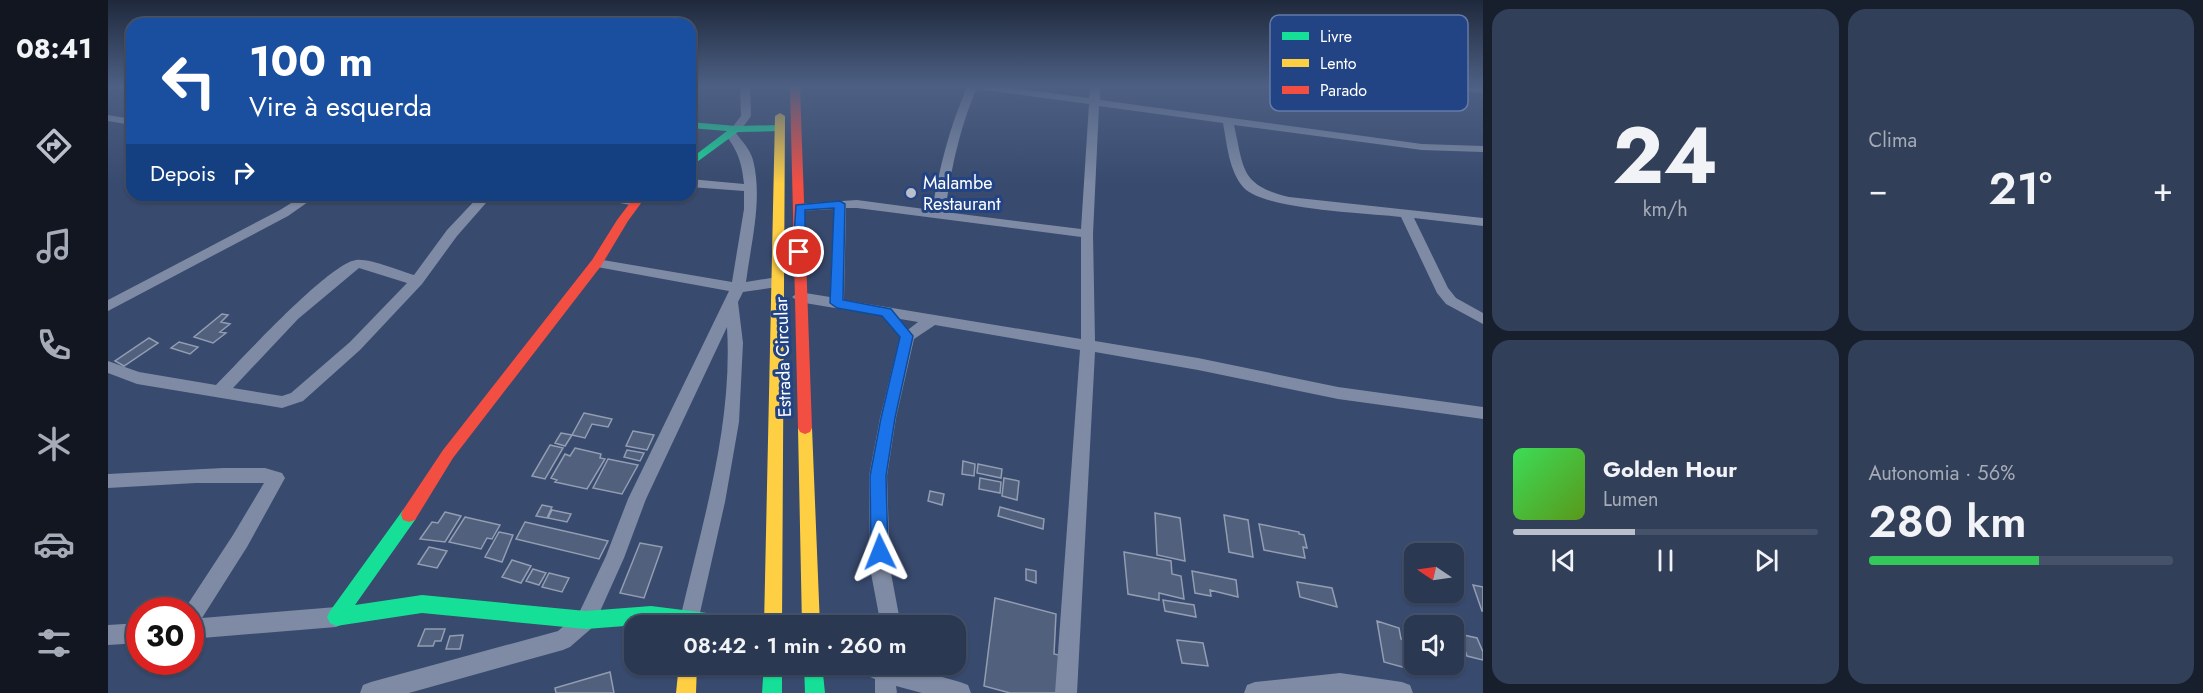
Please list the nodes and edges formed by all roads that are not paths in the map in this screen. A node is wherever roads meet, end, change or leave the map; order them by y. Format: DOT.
graph roads {
  1 [pos="743,119"];
  2 [pos="780,119"];
  3 [pos="796,119"];
  4 [pos="958,119"];
  5 [pos="1093,119"];
  6 [pos="1223,119"];
  7 [pos="1228,120"];
  8 [pos="696,126"];
  9 [pos="780,129"];
  10 [pos="734,132"];
  11 [pos="1483,149"];
  12 [pos="696,160"];
  13 [pos="696,184"];
  14 [pos="750,188"];
  15 [pos="302,201"];
  16 [pos="481,201"];
  17 [pos="637,201"];
  18 [pos="840,204"];
  19 [pos="800,207"];
  20 [pos="938,214"];
  21 [pos="1406,214"];
  22 [pos="1483,222"];
  23 [pos="1087,234"];
  24 [pos="597,263"];
  25 [pos="417,281"];
  26 [pos="777,282"];
  27 [pos="735,296"];
  28 [pos="799,297"];
  29 [pos="837,303"];
  30 [pos="108,306"];
  31 [pos="886,312"];
  32 [pos="1483,319"];
  33 [pos="932,320"];
  34 [pos="907,336"];
  35 [pos="1088,346"];
  36 [pos="108,368"];
  37 [pos="221,390"];
  38 [pos="1483,413"];
  39 [pos="108,482"];
  40 [pos="204,597"];
  41 [pos="691,615"];
  42 [pos="773,615"];
  43 [pos="811,615"];
  44 [pos="889,615"];
  45 [pos="336,617"];
  46 [pos="624,617"];
  47 [pos="586,620"];
  48 [pos="204,628"];
  49 [pos="126,634"];
  50 [pos="108,636"];
  51 [pos="687,675"];
  52 [pos="772,675"];
  53 [pos="813,675"];
  54 [pos="885,676"];
  55 [pos="1265,692"];
  56 [pos="371,693"];
  57 [pos="686,693"];
  58 [pos="772,693"];
  59 [pos="814,693"];
  60 [pos="961,693"];
  61 [pos="1066,693"];
  62 [pos="1402,693"];
  1 -- 10 [label="street"];
  2 -- 9 [label="main road, Estrada Circular"];
  3 -- 19 [label="main road, Estrada Circular"];
  4 -- 20 [label="street"];
  5 -- 23 [label="street"];
  6 -- 7 [label="street"];
  7 -- 11 [label="street"];
  7 -- 21 [label="street"];
  8 -- 10 [label="main road"];
  9 -- 10 [label="main road"];
  9 -- 26 [label="main road, Estrada Circular"];
  10 -- 12 [label="main road"];
  10 -- 14 [label="street"];
  13 -- 14 [label="street"];
  14 -- 27 [label="street"];
  15 -- 30 [label="street"];
  16 -- 25 [label="street"];
  17 -- 24 [label="main road"];
  18 -- 19 [label="street"];
  18 -- 20 [label="street"];
  18 -- 29 [label="street"];
  19 -- 28 [label="main road, Estrada Circular"];
  20 -- 23 [label="street"];
  21 -- 22 [label="street"];
  21 -- 32 [label="street"];
  23 -- 35 [label="street"];
  24 -- 27 [label="street"];
  24 -- 45 [label="main road"];
  25 -- 37 [label="street"];
  25 -- 37 [label="street"];
  26 -- 27 [label="street"];
  26 -- 42 [label="main road, Estrada Circular"];
  27 -- 41 [label="street"];
  27 -- 47 [label="street"];
  28 -- 29 [label="street"];
  28 -- 43 [label="main road, Estrada Circular"];
  29 -- 31 [label="street"];
  31 -- 33 [label="street"];
  31 -- 34 [label="street"];
  33 -- 34 [label="street"];
  33 -- 35 [label="street"];
  34 -- 44 [label="street"];
  35 -- 38 [label="street"];
  35 -- 61 [label="street"];
  36 -- 37 [label="street"];
  39 -- 40 [label="street"];
  45 -- 47 [label="main road"];
  45 -- 48 [label="street"];
  46 -- 47 [label="main road"];
  47 -- 56 [label="street"];
  49 -- 50 [label="street"];
  51 -- 57 [label="main road"];
  52 -- 58 [label="main road"];
  53 -- 59 [label="main road"];
  54 -- 60 [label="street"];
  55 -- 62 [label="street"];
}
